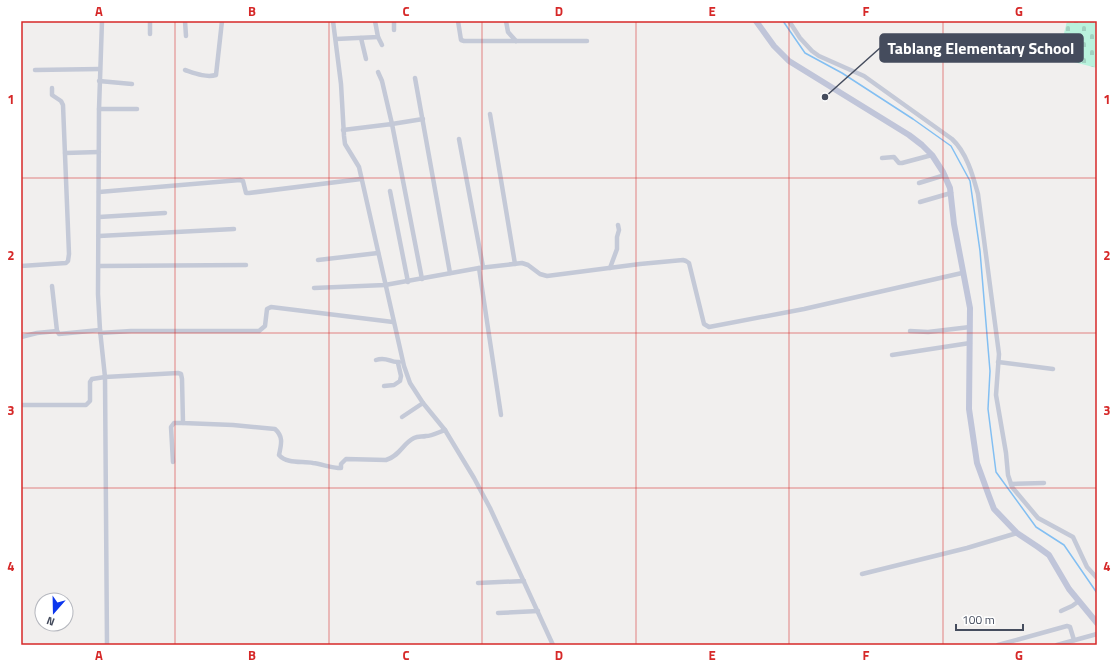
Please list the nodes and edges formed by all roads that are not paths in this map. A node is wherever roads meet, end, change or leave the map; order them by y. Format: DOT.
graph roads {
  1 [pos="102,21"];
  2 [pos="150,21"];
  3 [pos="185,21"];
  4 [pos="222,21"];
  5 [pos="333,21"];
  6 [pos="375,21"];
  7 [pos="394,21"];
  8 [pos="458,21"];
  9 [pos="506,21"];
  10 [pos="756,21"];
  11 [pos="789,21"];
  12 [pos="394,30"];
  13 [pos="150,34"];
  14 [pos="186,36"];
  15 [pos="378,37"];
  16 [pos="361,38"];
  17 [pos="336,39"];
  18 [pos="516,41"];
  19 [pos="587,41"];
  20 [pos="382,44"];
  21 [pos="366,59"];
  22 [pos="100,69"];
  23 [pos="36,70"];
  24 [pos="185,70"];
  25 [pos="378,72"];
  26 [pos="415,78"];
  27 [pos="99,81"];
  28 [pos="132,84"];
  29 [pos="52,88"];
  30 [pos="99,109"];
  31 [pos="137,109"];
  32 [pos="490,114"];
  33 [pos="423,119"];
  34 [pos="392,124"];
  35 [pos="343,130"];
  36 [pos="459,139"];
  37 [pos="99,152"];
  38 [pos="65,153"];
  39 [pos="932,156"];
  40 [pos="882,158"];
  41 [pos="945,175"];
  42 [pos="361,179"];
  43 [pos="919,182"];
  44 [pos="390,191"];
  45 [pos="99,192"];
  46 [pos="951,193"];
  47 [pos="920,202"];
  48 [pos="164,213"];
  49 [pos="99,217"];
  50 [pos="618,225"];
  51 [pos="234,229"];
  52 [pos="99,236"];
  53 [pos="378,253"];
  54 [pos="318,260"];
  55 [pos="515,264"];
  56 [pos="246,265"];
  57 [pos="21,266"];
  58 [pos="99,266"];
  59 [pos="481,268"];
  60 [pos="610,268"];
  61 [pos="450,273"];
  62 [pos="962,273"];
  63 [pos="422,279"];
  64 [pos="408,282"];
  65 [pos="385,285"];
  66 [pos="52,286"];
  67 [pos="314,288"];
  68 [pos="393,322"];
  69 [pos="970,327"];
  70 [pos="910,331"];
  71 [pos="57,332"];
  72 [pos="100,332"];
  73 [pos="21,337"];
  74 [pos="970,343"];
  75 [pos="892,355"];
  76 [pos="376,360"];
  77 [pos="400,362"];
  78 [pos="998,362"];
  79 [pos="1053,369"];
  80 [pos="105,377"];
  81 [pos="384,386"];
  82 [pos="423,403"];
  83 [pos="21,405"];
  84 [pos="500,415"];
  85 [pos="402,416"];
  86 [pos="183,423"];
  87 [pos="445,430"];
  88 [pos="173,462"];
  89 [pos="1011,484"];
  90 [pos="1044,484"];
  91 [pos="1017,534"];
  92 [pos="862,574"];
  93 [pos="1097,578"];
  94 [pos="524,581"];
  95 [pos="478,583"];
  96 [pos="1079,601"];
  97 [pos="538,611"];
  98 [pos="1061,611"];
  99 [pos="498,613"];
  100 [pos="1097,623"];
  101 [pos="1097,634"];
  102 [pos="1074,640"];
  103 [pos="107,645"];
  104 [pos="552,645"];
  105 [pos="998,645"];
  106 [pos="1057,645"];
  1 -- 22 [label="street"];
  2 -- 13 [label="street"];
  3 -- 14 [label="street"];
  4 -- 24 [label="street"];
  5 -- 17 [label="street"];
  6 -- 15 [label="street"];
  7 -- 12 [label="street"];
  8 -- 18 [label="street"];
  9 -- 18 [label="street"];
  10 -- 39 [label="street"];
  11 -- 78 [label="street"];
  15 -- 16 [label="street"];
  15 -- 20 [label="street"];
  16 -- 17 [label="street"];
  16 -- 21 [label="street"];
  17 -- 35 [label="street"];
  18 -- 19 [label="street"];
  22 -- 23 [label="street"];
  22 -- 27 [label="street"];
  25 -- 34 [label="street"];
  26 -- 33 [label="street"];
  27 -- 28 [label="street"];
  27 -- 30 [label="street"];
  29 -- 38 [label="street"];
  30 -- 31 [label="street"];
  30 -- 37 [label="street"];
  32 -- 55 [label="street"];
  33 -- 34 [label="street"];
  33 -- 61 [label="street"];
  34 -- 35 [label="street"];
  34 -- 63 [label="street"];
  35 -- 42 [label="street"];
  36 -- 59 [label="street"];
  37 -- 38 [label="street"];
  37 -- 45 [label="street"];
  38 -- 57 [label="street"];
  39 -- 40 [label="street"];
  39 -- 41 [label="street"];
  41 -- 43 [label="street"];
  41 -- 46 [label="street"];
  42 -- 45 [label="street"];
  42 -- 53 [label="street"];
  44 -- 64 [label="street"];
  45 -- 49 [label="street"];
  46 -- 47 [label="street"];
  46 -- 62 [label="street"];
  48 -- 49 [label="street"];
  49 -- 52 [label="street"];
  50 -- 60 [label="street"];
  51 -- 52 [label="street"];
  52 -- 58 [label="street"];
  53 -- 54 [label="street"];
  53 -- 65 [label="street"];
  55 -- 59 [label="street"];
  55 -- 60 [label="street"];
  56 -- 58 [label="street"];
  58 -- 72 [label="street"];
  59 -- 61 [label="street"];
  59 -- 84 [label="street"];
  60 -- 62 [label="street"];
  61 -- 63 [label="street"];
  62 -- 69 [label="street"];
  63 -- 64 [label="street"];
  64 -- 65 [label="street"];
  65 -- 67 [label="street"];
  65 -- 68 [label="street"];
  66 -- 71 [label="street"];
  68 -- 72 [label="street"];
  68 -- 77 [label="street"];
  69 -- 70 [label="street"];
  69 -- 74 [label="street"];
  71 -- 72 [label="street"];
  71 -- 73 [label="street"];
  72 -- 80 [label="street"];
  74 -- 75 [label="street"];
  74 -- 91 [label="street"];
  76 -- 77 [label="street"];
  77 -- 81 [label="street"];
  77 -- 82 [label="street"];
  78 -- 79 [label="street"];
  78 -- 89 [label="street"];
  80 -- 83 [label="street"];
  80 -- 86 [label="street"];
  80 -- 103 [label="street"];
  82 -- 85 [label="street"];
  82 -- 87 [label="street"];
  86 -- 87 [label="street"];
  86 -- 88 [label="street"];
  87 -- 94 [label="street"];
  89 -- 90 [label="street"];
  89 -- 93 [label="street"];
  91 -- 92 [label="street"];
  91 -- 96 [label="street"];
  94 -- 95 [label="street"];
  94 -- 97 [label="street"];
  96 -- 98 [label="street"];
  96 -- 100 [label="street"];
  97 -- 99 [label="street"];
  97 -- 104 [label="street"];
  101 -- 102 [label="street"];
  102 -- 105 [label="street"];
  102 -- 106 [label="street"];
}
